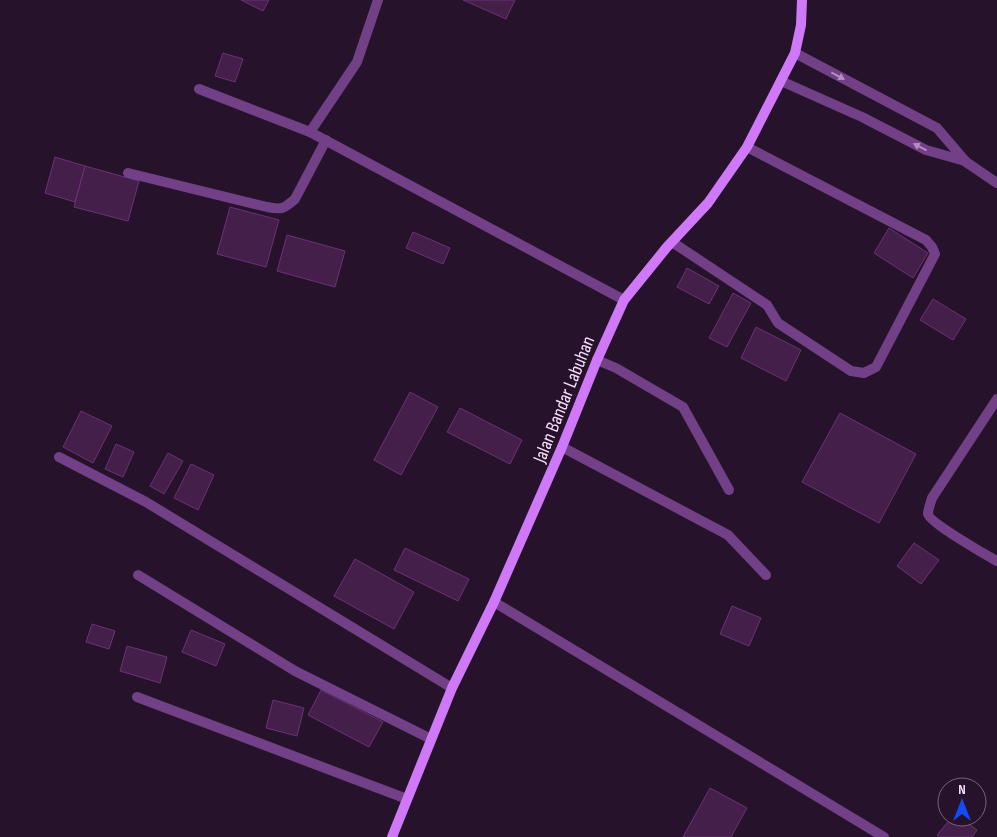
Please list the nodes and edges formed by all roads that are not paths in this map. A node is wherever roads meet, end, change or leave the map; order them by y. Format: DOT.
graph roads {
  1 [pos="378,0"];
  2 [pos="802,0"];
  3 [pos="795,53"];
  4 [pos="781,81"];
  5 [pos="199,89"];
  6 [pos="310,132"];
  7 [pos="326,140"];
  8 [pos="747,147"];
  9 [pos="966,162"];
  10 [pos="128,173"];
  11 [pos="997,183"];
  12 [pos="672,242"];
  13 [pos="624,300"];
  14 [pos="597,360"];
  15 [pos="997,399"];
  16 [pos="562,447"];
  17 [pos="59,457"];
  18 [pos="729,490"];
  19 [pos="997,561"];
  20 [pos="138,575"];
  21 [pos="766,575"];
  22 [pos="494,602"];
  23 [pos="452,688"];
  24 [pos="137,697"];
  25 [pos="431,739"];
  26 [pos="407,798"];
  27 [pos="392,837"];
  28 [pos="884,837"];
  1 -- 6 [label="street"];
  2 -- 3 [label="main road, Jalan Bandar Labuhan"];
  3 -- 4 [label="main road, Jalan Bandar Labuhan"];
  3 -- 9 [label="street, one-way"];
  4 -- 8 [label="main road, Jalan Bandar Labuhan"];
  9 -- 4 [label="street, one-way"];
  5 -- 6 [label="street"];
  6 -- 7 [label="street"];
  7 -- 10 [label="street"];
  7 -- 13 [label="street"];
  8 -- 12 [label="main road, Jalan Bandar Labuhan"];
  8 -- 12 [label="street"];
  9 -- 11 [label="street"];
  12 -- 13 [label="main road, Jalan Bandar Labuhan"];
  13 -- 14 [label="main road, Jalan Bandar Labuhan"];
  14 -- 16 [label="main road, Jalan Bandar Labuhan"];
  14 -- 18 [label="street"];
  15 -- 19 [label="street"];
  16 -- 21 [label="street"];
  16 -- 22 [label="main road, Jalan Bandar Labuhan"];
  17 -- 23 [label="street"];
  20 -- 25 [label="street"];
  22 -- 23 [label="main road, Jalan Bandar Labuhan"];
  22 -- 28 [label="street"];
  23 -- 25 [label="main road, Jalan Bandar Labuhan"];
  24 -- 26 [label="street"];
  25 -- 26 [label="main road, Jalan Bandar Labuhan"];
  26 -- 27 [label="main road, Jalan Bandar Labuhan"];
}
